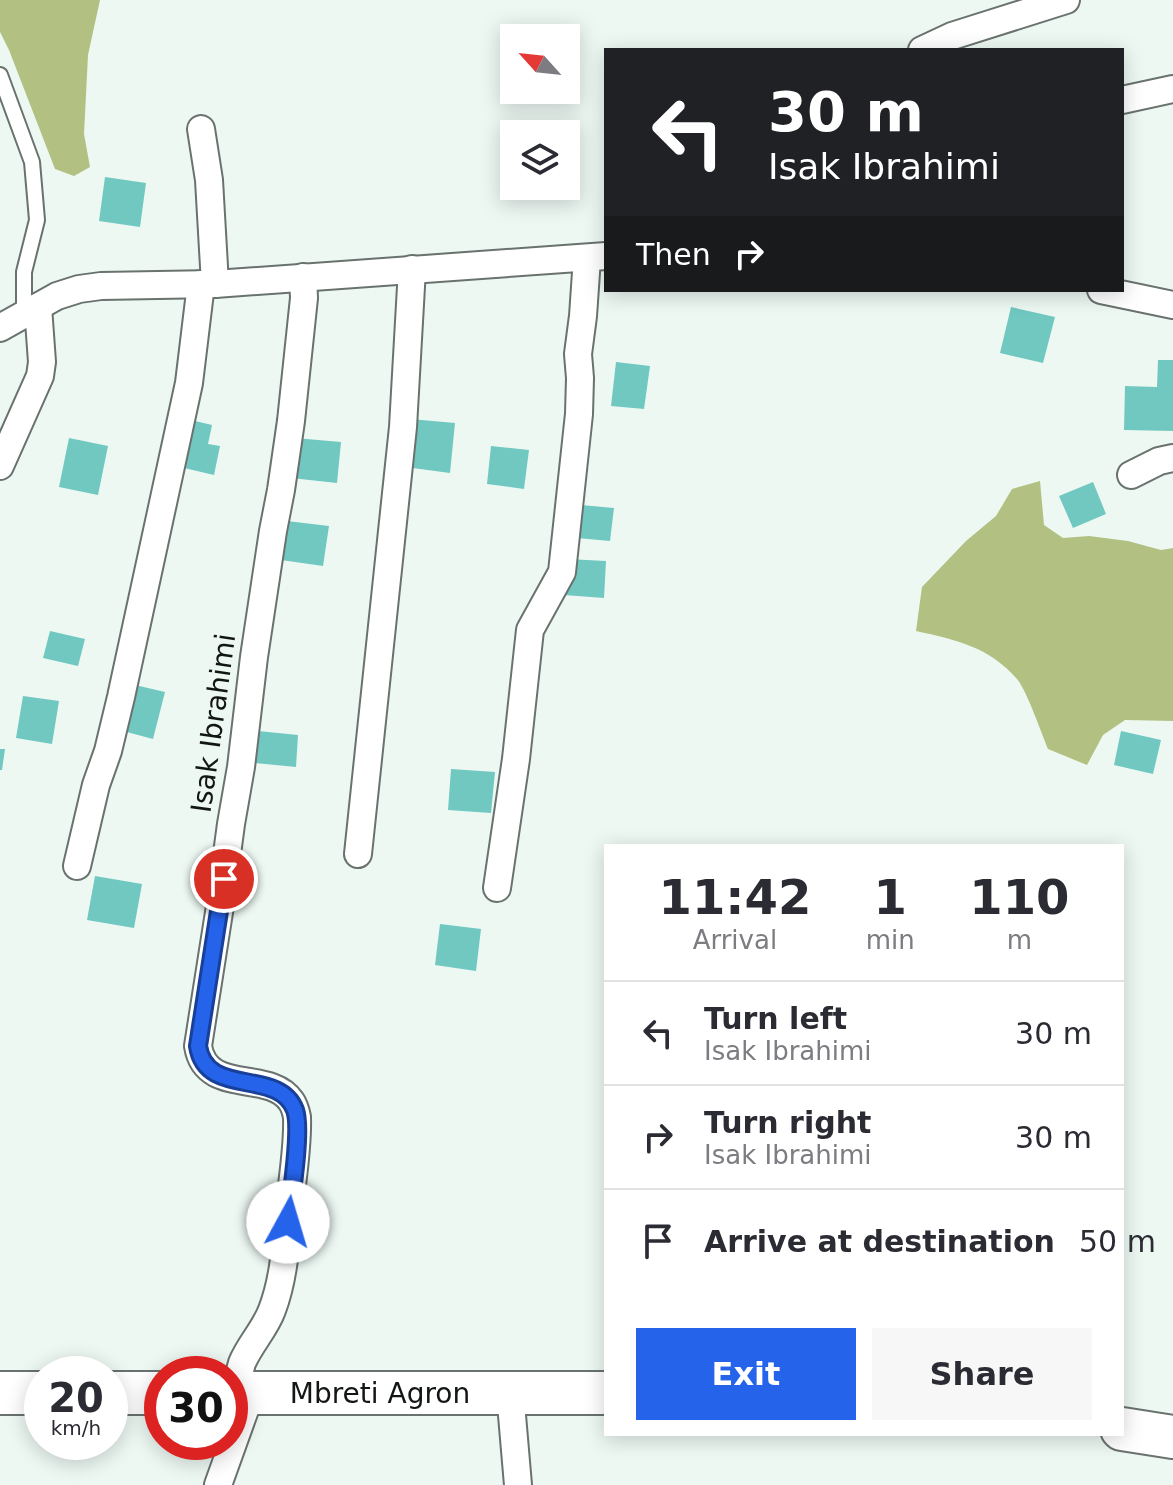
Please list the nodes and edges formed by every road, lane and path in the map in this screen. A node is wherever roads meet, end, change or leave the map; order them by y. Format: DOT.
graph roads {
  1 [pos="1066,0"];
  2 [pos="926,48"];
  3 [pos="0,75"];
  4 [pos="1173,89"];
  5 [pos="1124,100"];
  6 [pos="201,129"];
  7 [pos="600,253"];
  8 [pos="412,269"];
  9 [pos="303,277"];
  10 [pos="208,284"];
  11 [pos="1111,292"];
  12 [pos="1173,305"];
  13 [pos="31,311"];
  14 [pos="0,328"];
  15 [pos="1173,458"];
  16 [pos="0,466"];
  17 [pos="1131,475"];
  18 [pos="358,854"];
  19 [pos="77,866"];
  20 [pos="497,888"];
  21 [pos="247,1356"];
  22 [pos="510,1392"];
  23 [pos="0,1393"];
  24 [pos="24,1393"];
  25 [pos="248,1393"];
  26 [pos="604,1393"];
  27 [pos="1124,1429"];
  28 [pos="1173,1437"];
  29 [pos="224,1460"];
  30 [pos="218,1485"];
  31 [pos="518,1485"];
  1 -- 2 [label="street"];
  3 -- 13 [label="lane"];
  4 -- 5 [label="street"];
  6 -- 10 [label="street"];
  7 -- 8 [label="street"];
  7 -- 20 [label="street"];
  8 -- 9 [label="street"];
  8 -- 18 [label="street"];
  9 -- 10 [label="street"];
  9 -- 21 [label="street, Isak Ibrahimi"];
  10 -- 13 [label="street"];
  10 -- 19 [label="street"];
  11 -- 12 [label="street"];
  13 -- 14 [label="street"];
  13 -- 16 [label="street"];
  15 -- 17 [label="street"];
  22 -- 25 [label="main road, Mbreti Agron"];
  22 -- 26 [label="main road, Mbreti Agron"];
  22 -- 31 [label="street, Mbreti Agron"];
  23 -- 24 [label="main road"];
  27 -- 28 [label="main road"];
  29 -- 30 [label="street, Mbreti Agron"];
}
